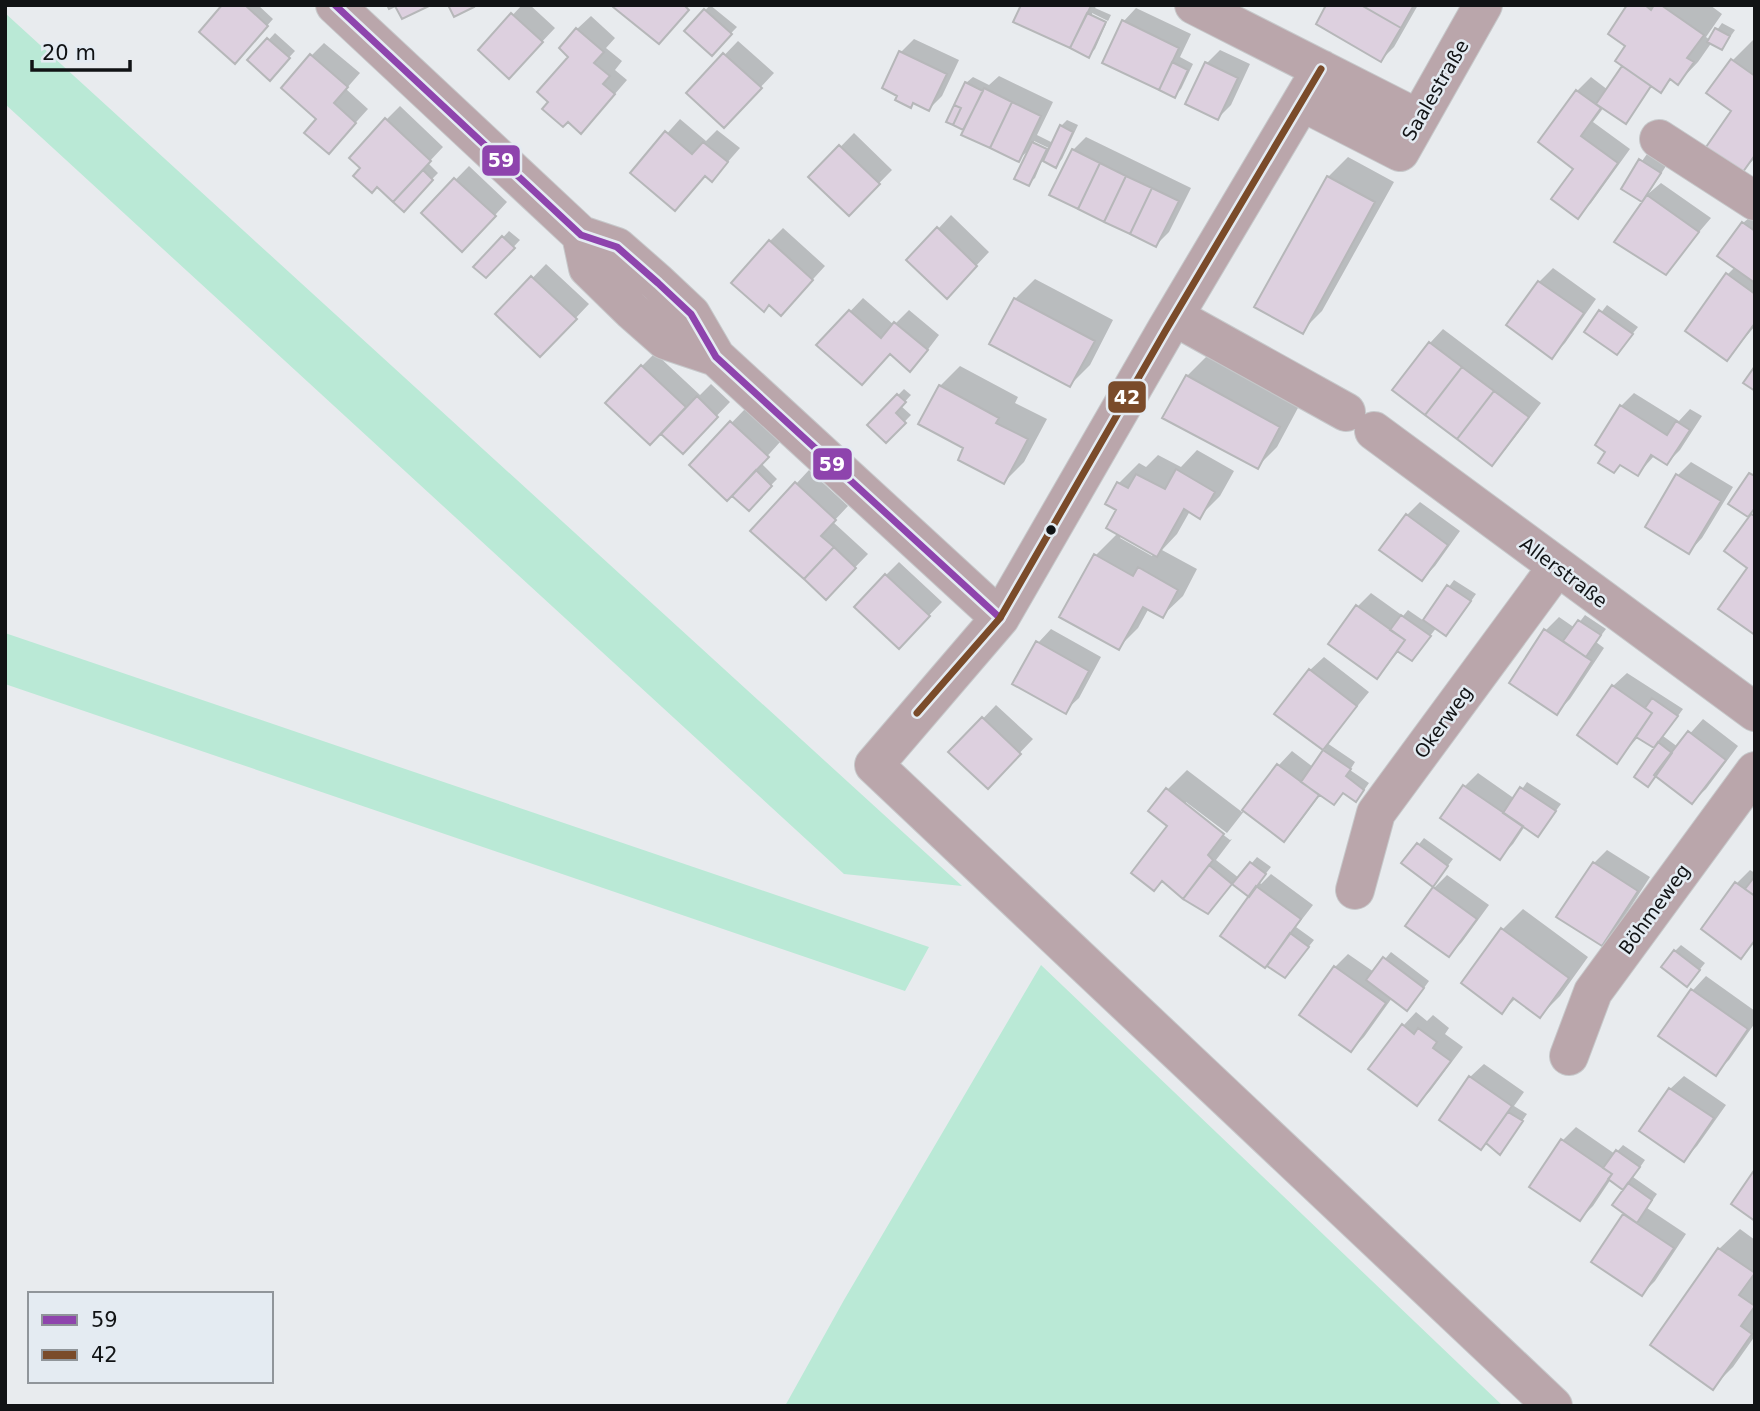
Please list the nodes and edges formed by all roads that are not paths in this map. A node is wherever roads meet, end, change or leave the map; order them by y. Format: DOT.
graph roads {
  1 [pos="335,5"];
  2 [pos="1195,5"];
  3 [pos="1483,5"];
  4 [pos="1321,69"];
  5 [pos="1302,102"];
  6 [pos="1417,118"];
  7 [pos="1660,139"];
  8 [pos="1755,201"];
  9 [pos="1174,317"];
  10 [pos="1557,567"];
  11 [pos="1000,618"];
  12 [pos="1755,712"];
  13 [pos="1755,771"];
  14 [pos="1355,890"];
  15 [pos="1569,1056"];
  16 [pos="1553,1406"];
  1 -- 11 [label="street"];
  2 -- 4 [label="street"];
  3 -- 6 [label="street, Saalestraße"];
  4 -- 5 [label="street"];
  4 -- 6 [label="street"];
  5 -- 6 [label="street, Saalestraße"];
  5 -- 9 [label="street"];
  7 -- 8 [label="street"];
  9 -- 10 [label="street, Allerstraße"];
  9 -- 11 [label="street"];
  10 -- 12 [label="street, Allerstraße"];
  10 -- 14 [label="street, Okerweg"];
  11 -- 16 [label="street"];
  13 -- 15 [label="street, Böhmeweg"];
}
